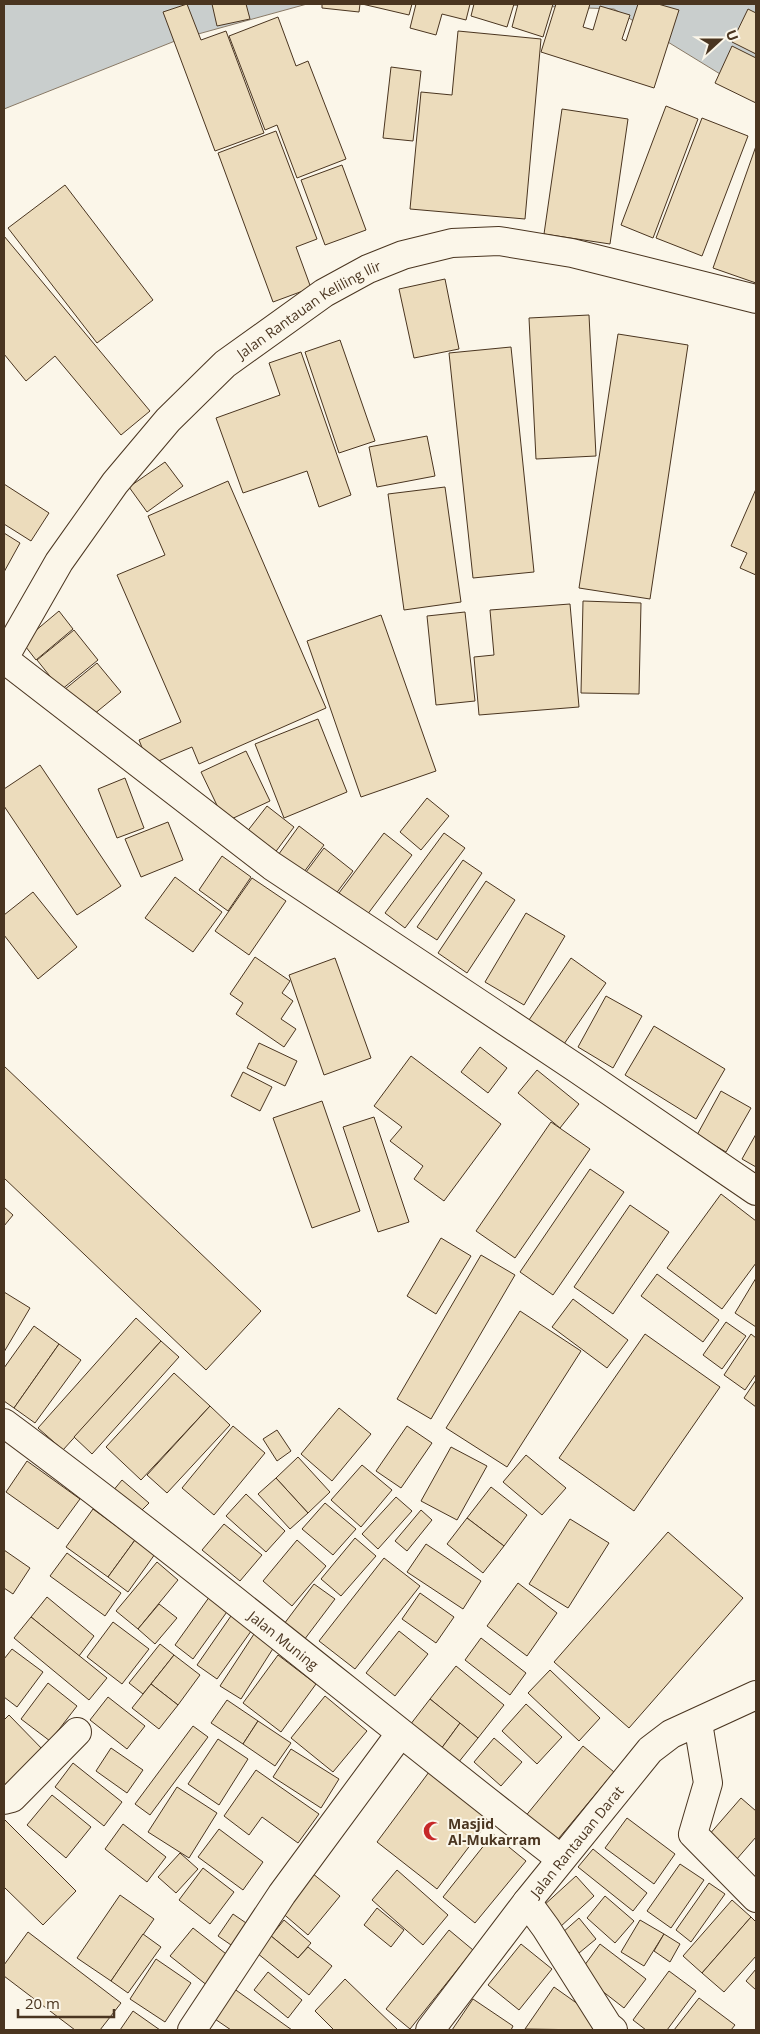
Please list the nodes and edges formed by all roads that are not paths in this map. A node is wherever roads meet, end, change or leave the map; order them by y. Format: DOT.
graph roads {
  1 [pos="756,299"];
  2 [pos="4,658"];
  3 [pos="756,1191"];
  4 [pos="4,1423"];
  5 [pos="756,1695"];
  6 [pos="698,1723"];
  7 [pos="77,1732"];
  8 [pos="400,1734"];
  9 [pos="4,1800"];
  10 [pos="561,1859"];
  11 [pos="756,1898"];
  12 [pos="526,1902"];
  13 [pos="609,2029"];
  14 [pos="192,2030"];
  15 [pos="430,2030"];
  1 -- 2 [label="street, Jalan Rantauan Keliling Ilir"];
  2 -- 3 [label="street"];
  4 -- 8 [label="street, Jalan Muning"];
  5 -- 6 [label="street, Jalan Rantauan Darat"];
  6 -- 10 [label="street, Jalan Rantauan Darat"];
  6 -- 11 [label="street"];
  7 -- 9 [label="street"];
  8 -- 10 [label="street, Jalan Muning"];
  8 -- 14 [label="street"];
  10 -- 12 [label="street, Jalan Rantauan Darat"];
  12 -- 13 [label="street"];
  12 -- 15 [label="street, Jalan Rantauan Darat"];
}
